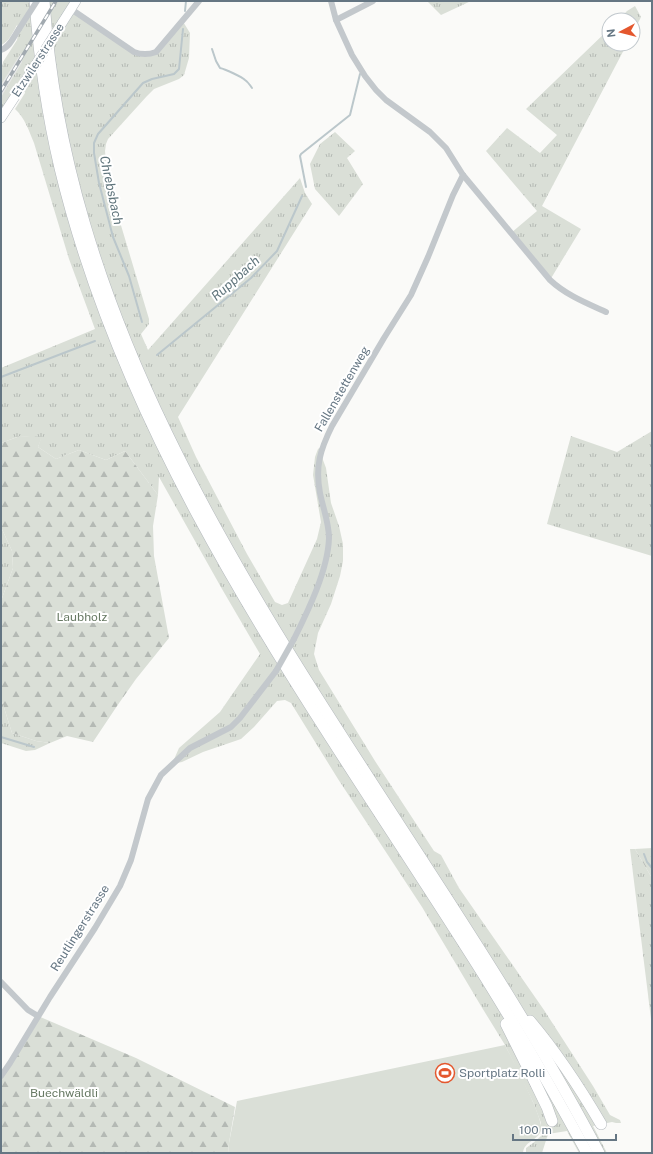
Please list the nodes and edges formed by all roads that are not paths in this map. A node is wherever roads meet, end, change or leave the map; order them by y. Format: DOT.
graph roads {
  1 [pos="36,1"];
  2 [pos="44,1"];
  3 [pos="199,1"];
  4 [pos="330,1"];
  5 [pos="373,1"];
  6 [pos="74,5"];
  7 [pos="336,20"];
  8 [pos="1,50"];
  9 [pos="1,118"];
  10 [pos="463,175"];
  11 [pos="606,312"];
  12 [pos="156,782"];
  13 [pos="1,982"];
  14 [pos="489,983"];
  15 [pos="508,994"];
  16 [pos="38,1016"];
  17 [pos="1,1076"];
  18 [pos="552,1122"];
  19 [pos="601,1124"];
  20 [pos="587,1153"];
  21 [pos="599,1153"];
  1 -- 8 [label="street, bridge"];
  1 -- 14 [label="highway"];
  2 -- 15 [label="highway"];
  3 -- 6 [label="street"];
  4 -- 7 [label="street"];
  5 -- 7 [label="street"];
  6 -- 9 [label="main road, Etzwilerstrasse, bridge"];
  7 -- 10 [label="street"];
  10 -- 11 [label="street"];
  10 -- 12 [label="street, Fallenstettenweg, bridge"];
  12 -- 16 [label="street, Reutlingerstrasse"];
  13 -- 16 [label="street"];
  14 -- 18 [label="highway"];
  14 -- 20 [label="highway"];
  15 -- 19 [label="highway"];
  15 -- 21 [label="highway"];
  16 -- 17 [label="street, Reutlingerstrasse"];
}
